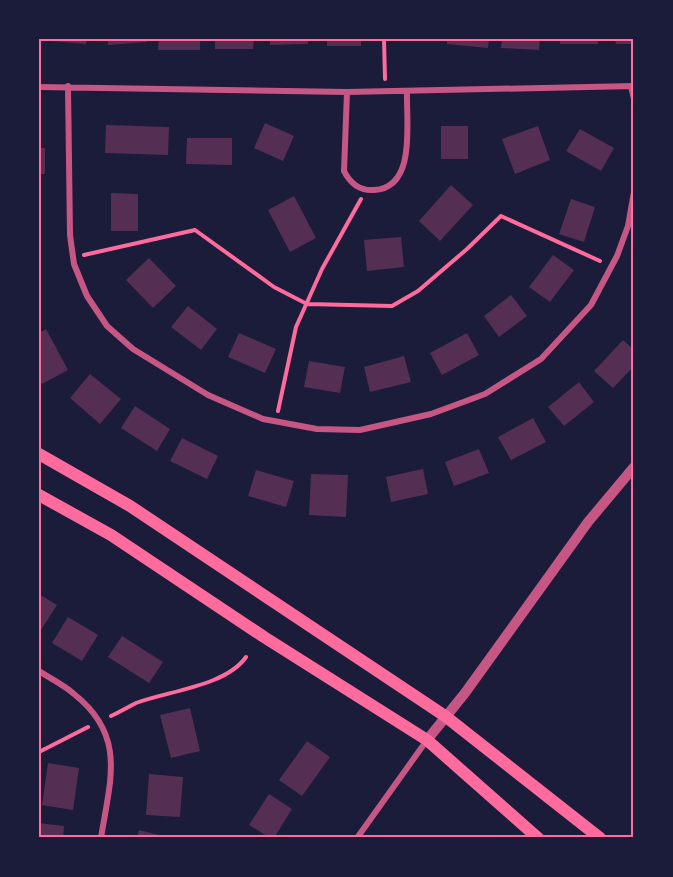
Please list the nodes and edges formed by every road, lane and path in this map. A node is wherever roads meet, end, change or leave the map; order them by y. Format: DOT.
graph roads {
  1 [pos="384,39"];
  2 [pos="68,86"];
  3 [pos="633,86"];
  4 [pos="39,87"];
  5 [pos="385,91"];
  6 [pos="407,91"];
  7 [pos="347,92"];
  8 [pos="634,99"];
  9 [pos="366,190"];
  10 [pos="634,192"];
  11 [pos="73,258"];
  12 [pos="612,267"];
  13 [pos="307,304"];
  14 [pos="275,421"];
  15 [pos="39,454"];
  16 [pos="634,467"];
  17 [pos="39,495"];
  18 [pos="246,657"];
  19 [pos="39,672"];
  20 [pos="111,716"];
  21 [pos="445,716"];
  22 [pos="88,727"];
  23 [pos="427,740"];
  24 [pos="39,752"];
  25 [pos="101,838"];
  26 [pos="357,838"];
  27 [pos="538,838"];
  28 [pos="600,838"];
  1 -- 5 [label="path"];
  2 -- 4 [label="street"];
  2 -- 7 [label="street"];
  2 -- 11 [label="street"];
  3 -- 6 [label="street"];
  3 -- 8 [label="street"];
  5 -- 6 [label="street"];
  5 -- 7 [label="street"];
  6 -- 9 [label="street"];
  7 -- 9 [label="street"];
  9 -- 13 [label="path"];
  10 -- 12 [label="street"];
  11 -- 13 [label="path"];
  11 -- 14 [label="street"];
  12 -- 13 [label="path"];
  12 -- 14 [label="street"];
  13 -- 14 [label="path"];
  15 -- 21 [label="main road"];
  16 -- 21 [label="street"];
  17 -- 23 [label="main road"];
  18 -- 20 [label="path"];
  19 -- 25 [label="street"];
  21 -- 23 [label="street"];
  21 -- 28 [label="main road"];
  22 -- 24 [label="path"];
  23 -- 26 [label="street"];
  23 -- 27 [label="main road"];
}
